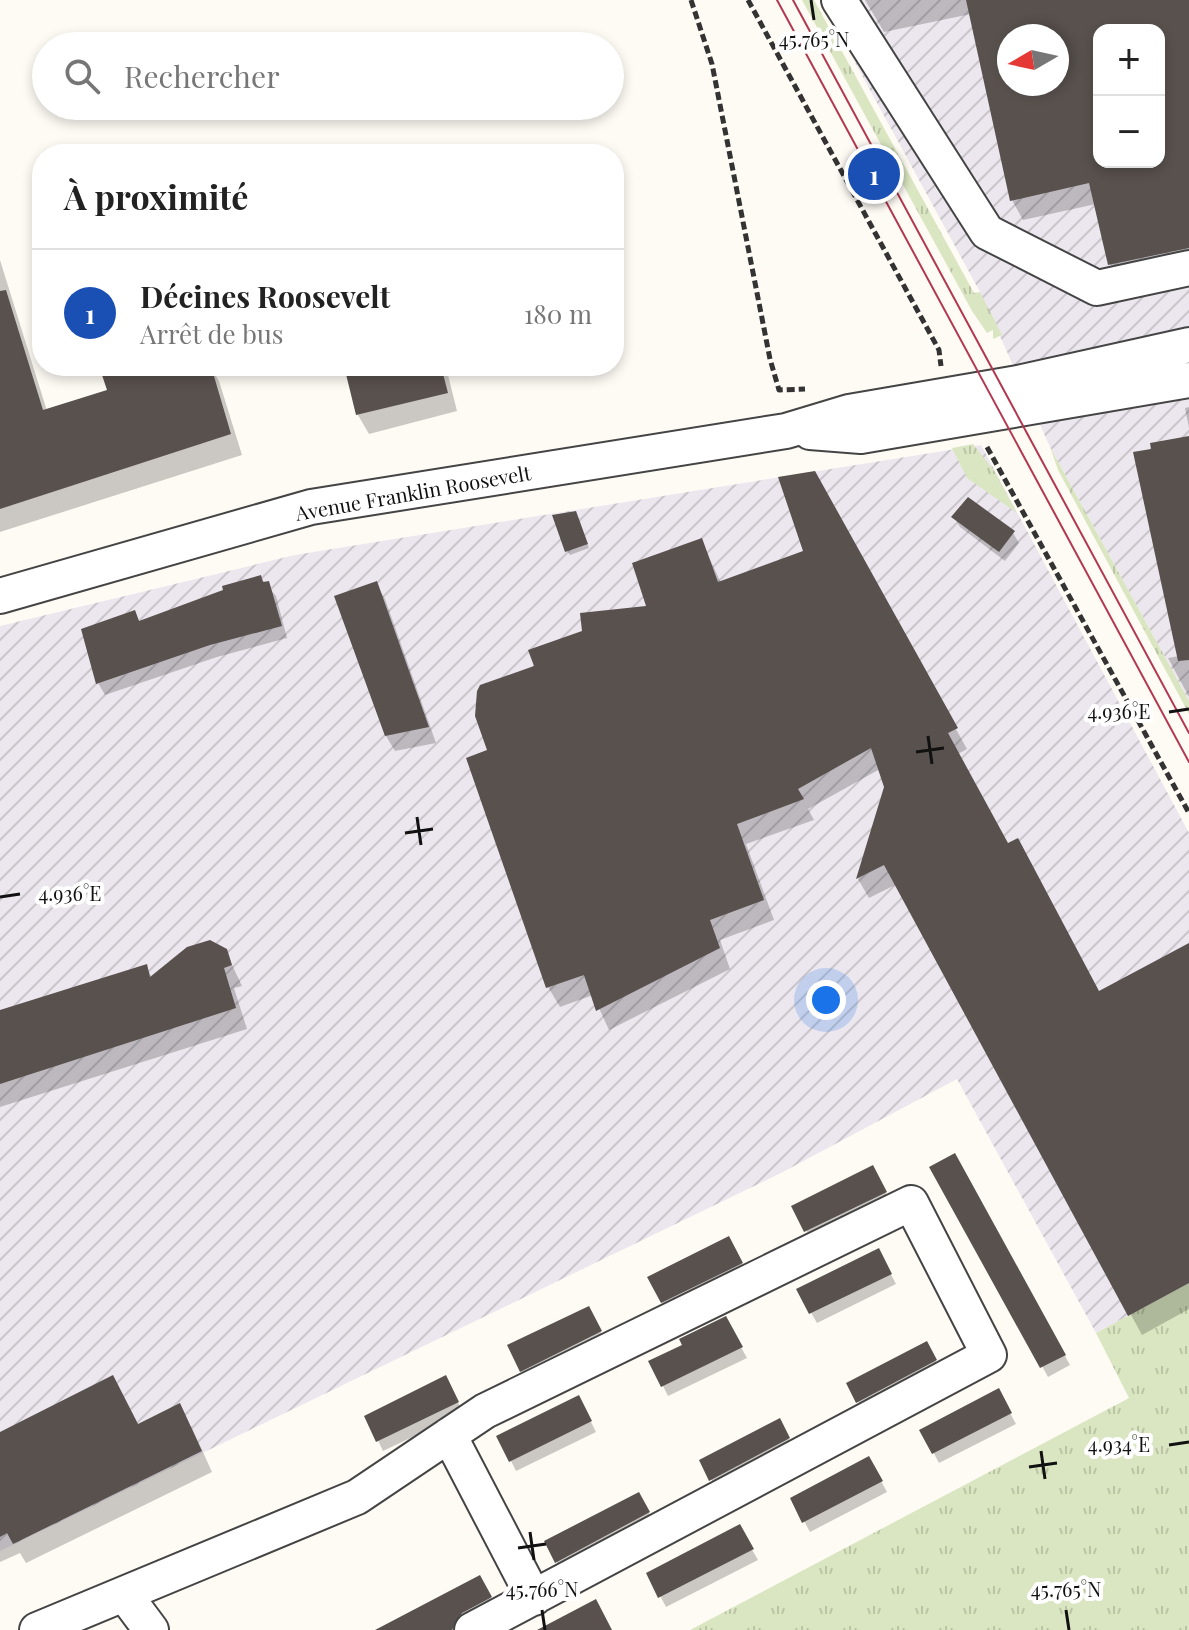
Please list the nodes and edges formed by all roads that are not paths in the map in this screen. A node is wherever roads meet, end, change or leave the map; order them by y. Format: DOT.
graph roads {
  1 [pos="839,0"];
  2 [pos="1189,268"];
  3 [pos="1189,345"];
  4 [pos="1189,380"];
  5 [pos="1086,384"];
  6 [pos="0,596"];
  7 [pos="449,1435"];
  8 [pos="125,1595"];
  9 [pos="534,1598"];
  10 [pos="37,1630"];
  11 [pos="151,1630"];
  12 [pos="472,1630"];
  1 -- 2 [label="street"];
  3 -- 5 [label="street, Avenue Franklin Roosevelt"];
  4 -- 5 [label="street, Avenue Franklin Roosevelt"];
  5 -- 6 [label="street, Avenue Franklin Roosevelt"];
  7 -- 8 [label="street"];
  7 -- 9 [label="street"];
  7 -- 9 [label="street"];
  8 -- 10 [label="street"];
  8 -- 11 [label="street"];
  9 -- 12 [label="street"];
}
